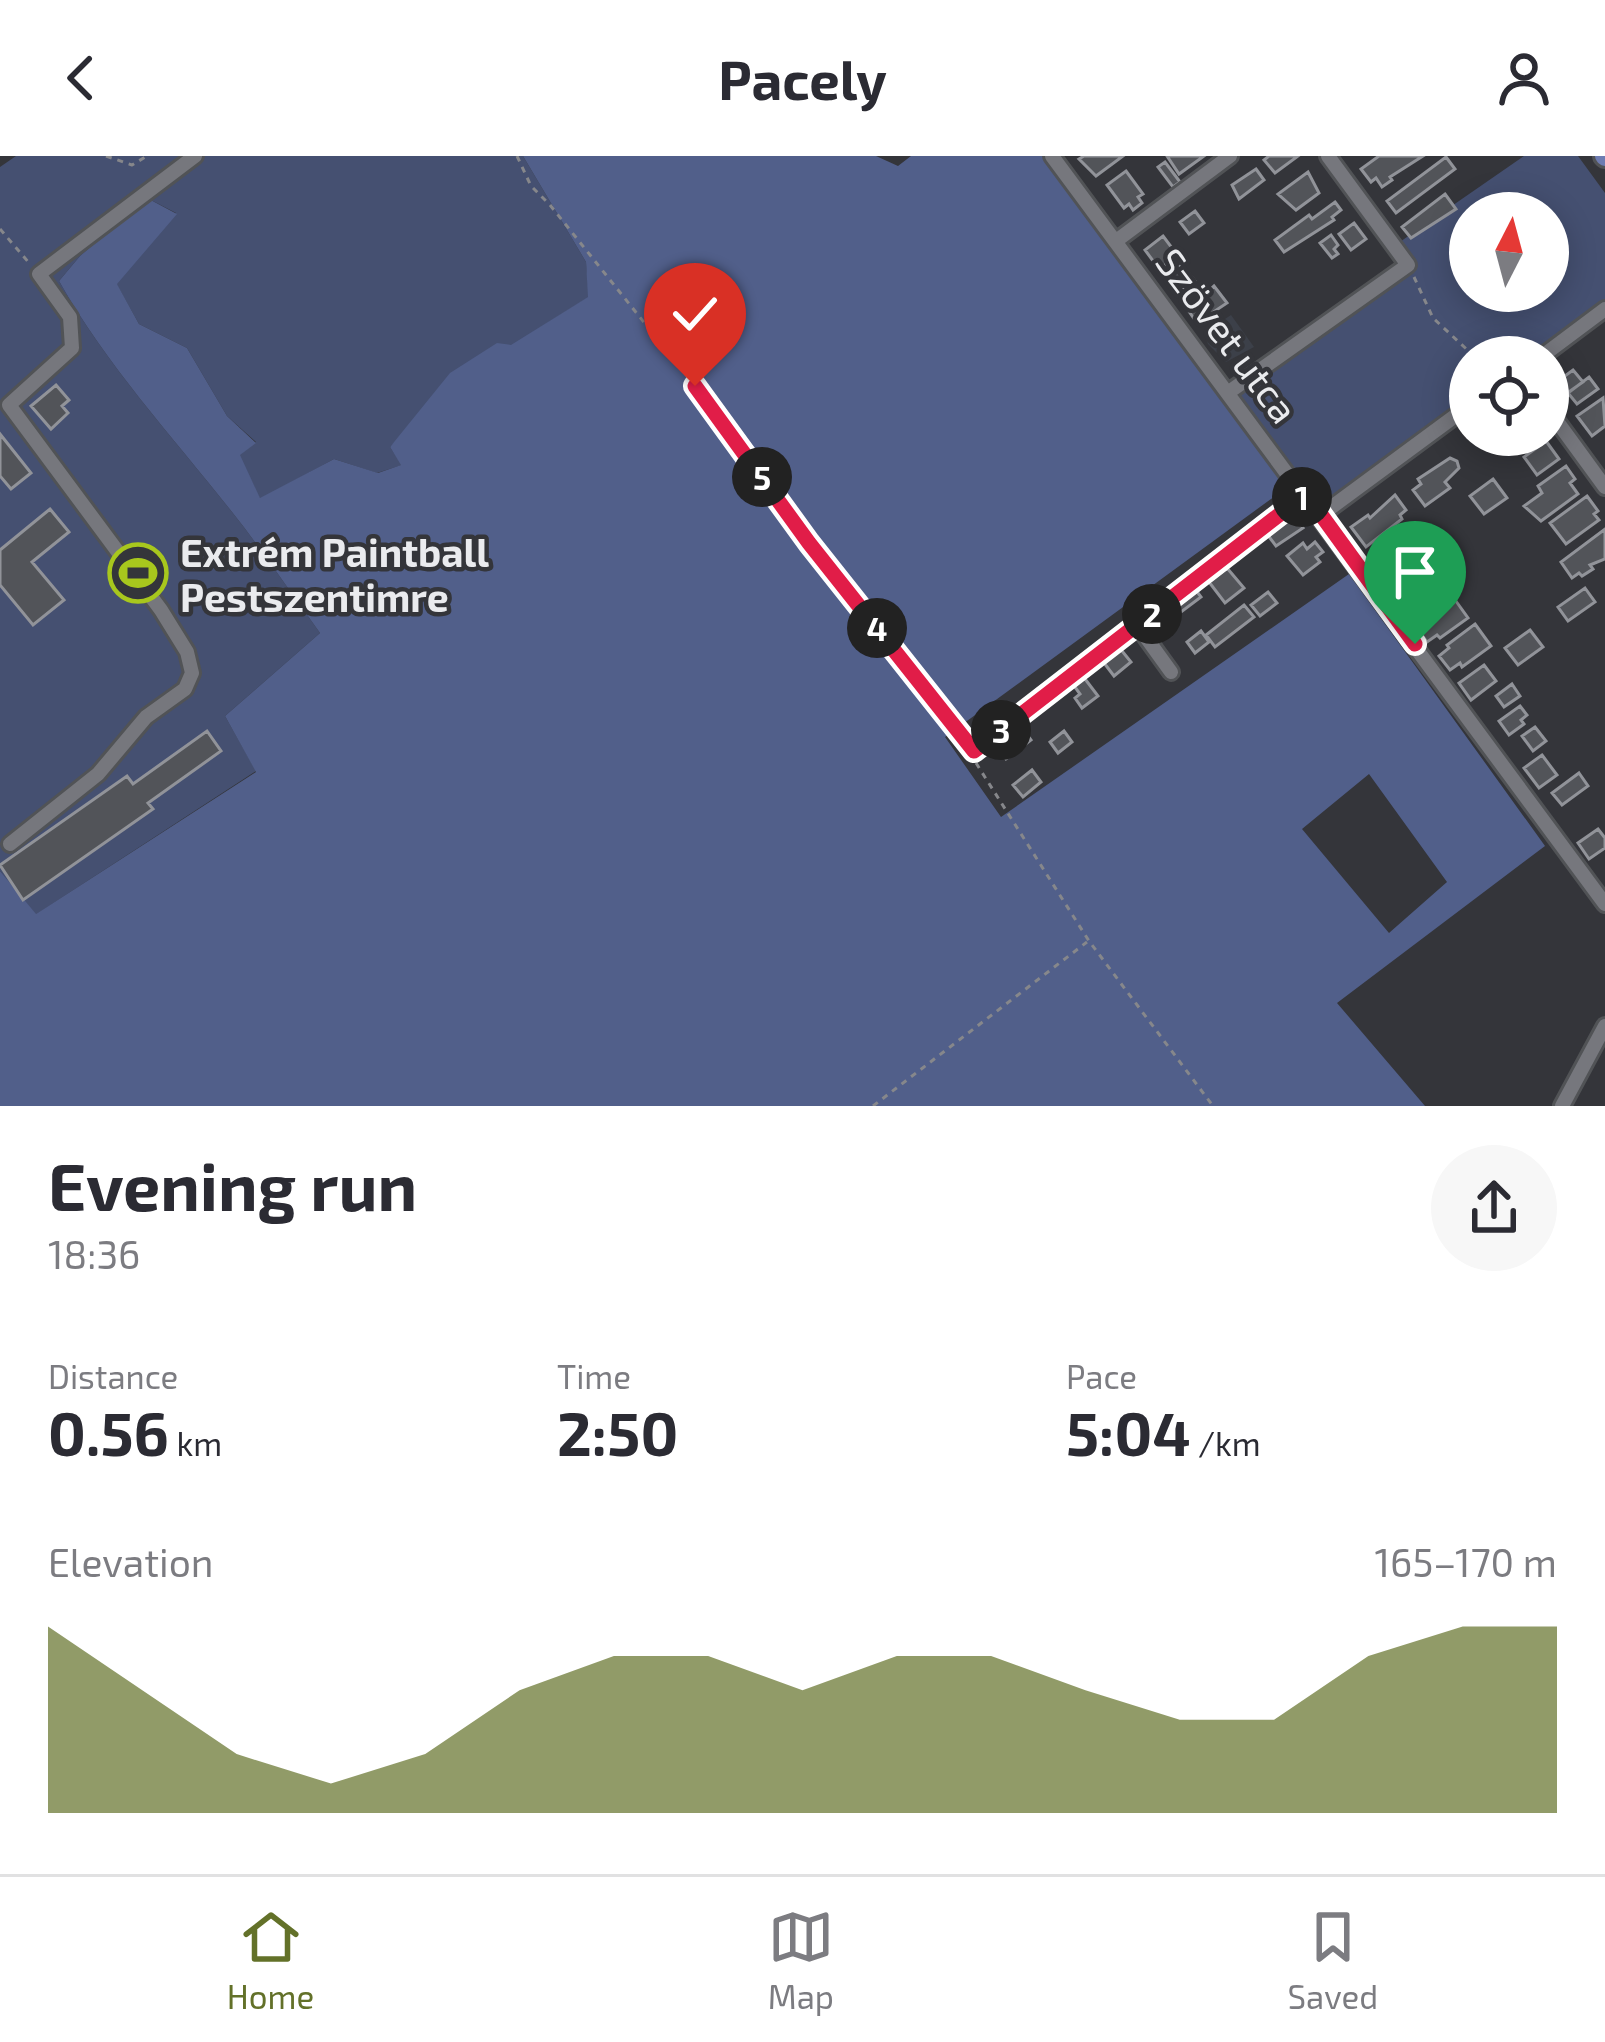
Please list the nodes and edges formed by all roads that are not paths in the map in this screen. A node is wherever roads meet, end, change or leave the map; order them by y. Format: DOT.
graph roads {
  1 [pos="195,156"];
  2 [pos="1052,156"];
  3 [pos="1230,156"];
  4 [pos="1328,156"];
  5 [pos="1116,241"];
  6 [pos="1605,309"];
  7 [pos="1569,336"];
  8 [pos="1229,392"];
  9 [pos="4,407"];
  10 [pos="1449,420"];
  11 [pos="1569,438"];
  12 [pos="1605,487"];
  13 [pos="1306,494"];
  14 [pos="1321,515"];
  15 [pos="1137,625"];
  16 [pos="1171,672"];
  17 [pos="974,751"];
  18 [pos="10,844"];
  19 [pos="1605,904"];
  20 [pos="1605,1026"];
  21 [pos="1562,1106"];
  1 -- 9 [label="street"];
  2 -- 5 [label="street, Szövet utca"];
  3 -- 5 [label="street"];
  4 -- 8 [label="street"];
  5 -- 8 [label="street, Szövet utca"];
  6 -- 7 [label="street"];
  8 -- 13 [label="street, Szövet utca"];
  9 -- 18 [label="street"];
  10 -- 14 [label="street"];
  11 -- 12 [label="street"];
  13 -- 14 [label="street, Szövet utca"];
  13 -- 15 [label="street"];
  14 -- 19 [label="street, Szövet utca"];
  15 -- 16 [label="street"];
  15 -- 17 [label="street"];
  20 -- 21 [label="street"];
}
